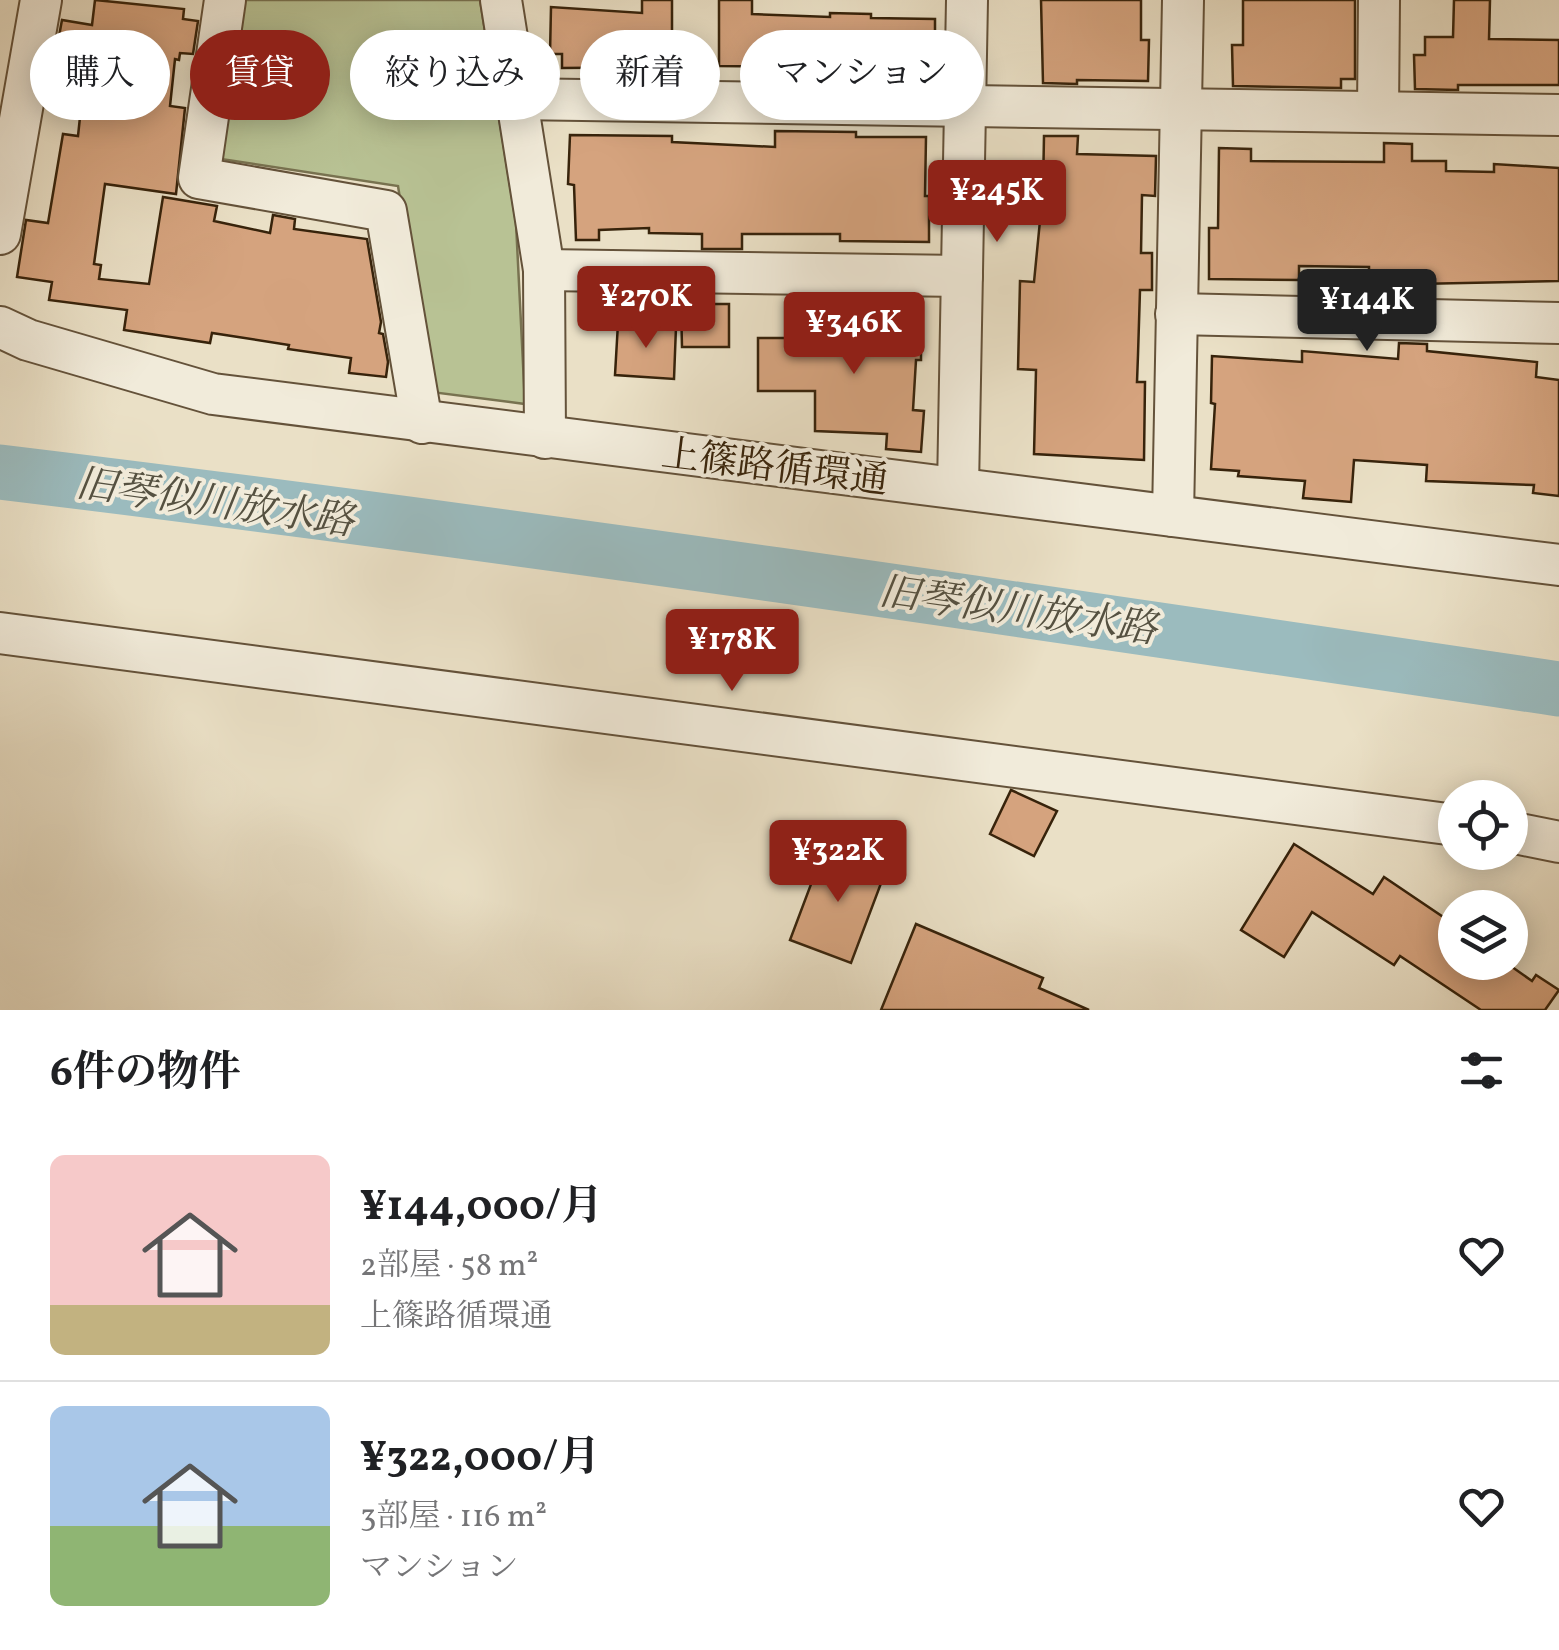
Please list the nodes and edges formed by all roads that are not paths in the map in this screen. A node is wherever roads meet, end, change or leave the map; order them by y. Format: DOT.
graph roads {
  1 [pos="41,0"];
  2 [pos="226,0"];
  3 [pos="500,0"];
  4 [pos="967,0"];
  5 [pos="1182,0"];
  6 [pos="1379,0"];
  7 [pos="505,30"];
  8 [pos="966,30"];
  9 [pos="560,99"];
  10 [pos="740,101"];
  11 [pos="984,104"];
  12 [pos="1180,108"];
  13 [pos="1378,112"];
  14 [pos="1559,115"];
  15 [pos="519,120"];
  16 [pos="965,120"];
  17 [pos="0,234"];
  18 [pos="544,270"];
  19 [pos="962,276"];
  20 [pos="1176,314"];
  21 [pos="1559,324"];
  22 [pos="0,327"];
  23 [pos="422,422"];
  24 [pos="545,438"];
  25 [pos="958,488"];
  26 [pos="1173,516"];
  27 [pos="1559,564"];
  28 [pos="0,633"];
  29 [pos="1438,823"];
  30 [pos="1528,836"];
  31 [pos="1559,842"];
  1 -- 17 [label="street"];
  2 -- 23 [label="street"];
  3 -- 7 [label="street"];
  4 -- 8 [label="street"];
  5 -- 12 [label="street"];
  6 -- 13 [label="street"];
  9 -- 10 [label="street"];
  11 -- 12 [label="street"];
  12 -- 13 [label="street"];
  12 -- 20 [label="street"];
  13 -- 14 [label="street"];
  15 -- 18 [label="street"];
  16 -- 19 [label="street"];
  18 -- 19 [label="street"];
  18 -- 24 [label="street"];
  19 -- 25 [label="street"];
  20 -- 21 [label="street"];
  20 -- 26 [label="street"];
  22 -- 23 [label="street, 上篠路循環通"];
  23 -- 24 [label="street, 上篠路循環通"];
  24 -- 25 [label="street, 上篠路循環通"];
  25 -- 26 [label="street, 上篠路循環通"];
  26 -- 27 [label="street, 上篠路循環通"];
  28 -- 29 [label="street"];
  30 -- 31 [label="street"];
}
